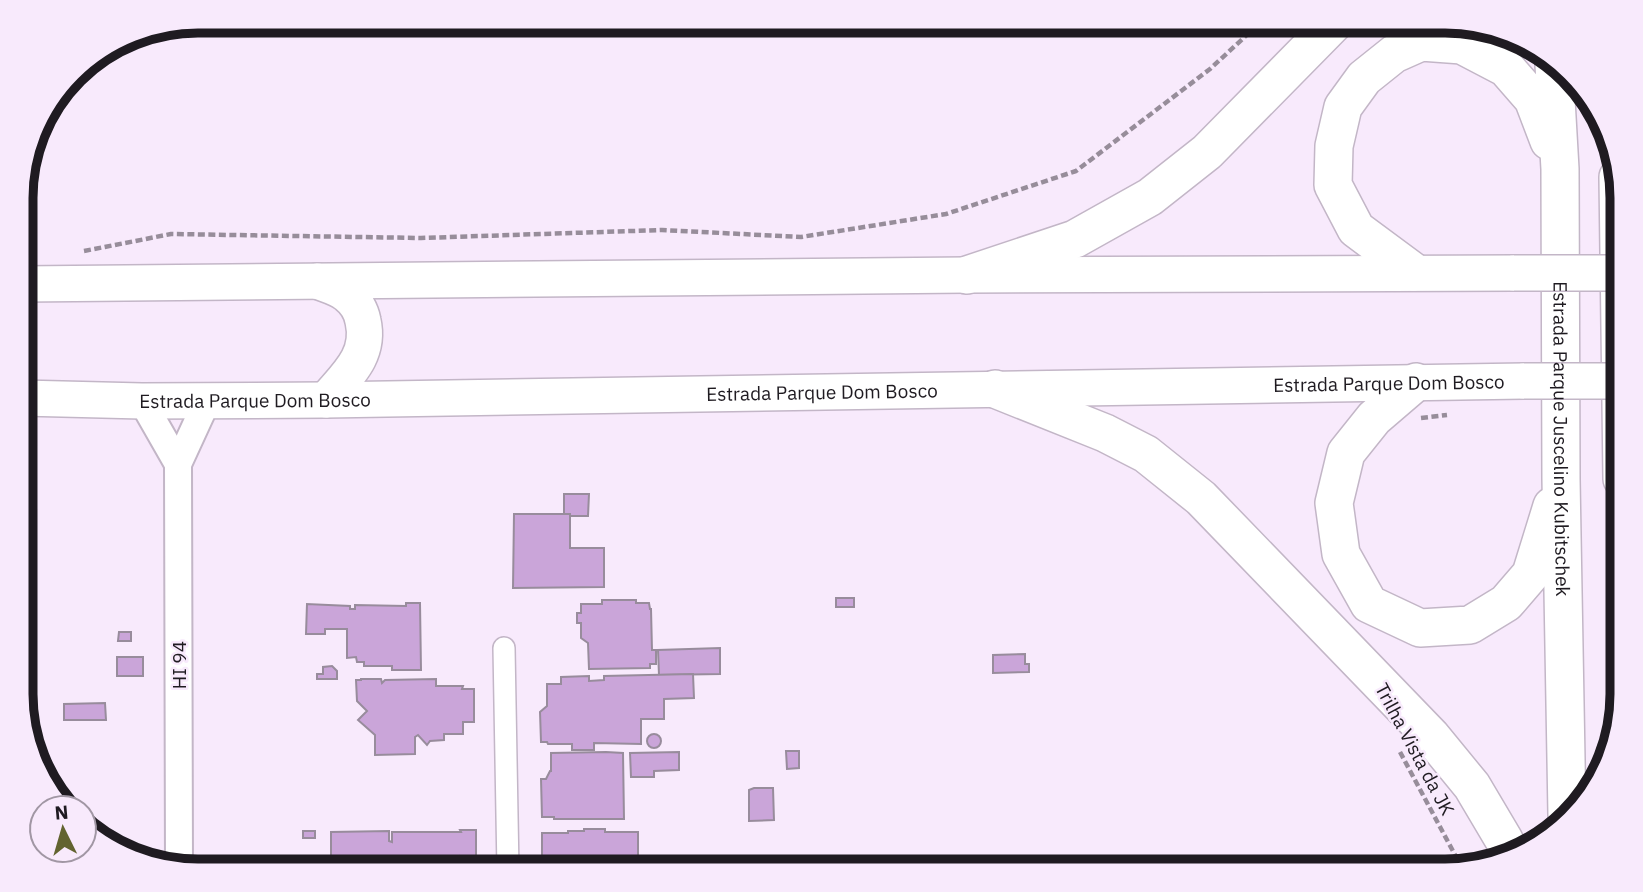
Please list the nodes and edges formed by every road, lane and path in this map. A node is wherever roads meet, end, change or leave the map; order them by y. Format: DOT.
graph roads {
  1 [pos="1249,33"];
  2 [pos="1324,33"];
  3 [pos="1555,76"];
  4 [pos="1560,169"];
  5 [pos="80,252"];
  6 [pos="1414,272"];
  7 [pos="1610,272"];
  8 [pos="967,275"];
  9 [pos="315,280"];
  10 [pos="34,284"];
  11 [pos="1610,381"];
  12 [pos="1416,382"];
  13 [pos="995,389"];
  14 [pos="34,398"];
  15 [pos="326,400"];
  16 [pos="142,401"];
  17 [pos="207,401"];
  18 [pos="178,464"];
  19 [pos="1561,479"];
  20 [pos="505,648"];
  21 [pos="1397,745"];
  22 [pos="1567,805"];
  23 [pos="1507,846"];
  24 [pos="179,857"];
  25 [pos="1456,858"];
  26 [pos="508,859"];
  1 -- 5 [label="path"];
  2 -- 8 [label="highway"];
  3 -- 4 [label="highway, Estrada Parque Juscelino Kubitschek"];
  4 -- 6 [label="highway"];
  4 -- 19 [label="highway, Estrada Parque Juscelino Kubitschek"];
  6 -- 7 [label="main road, bridge"];
  6 -- 8 [label="main road"];
  8 -- 9 [label="main road"];
  9 -- 10 [label="main road"];
  9 -- 15 [label="main road"];
  11 -- 12 [label="main road, Estrada Parque Dom Bosco, bridge"];
  12 -- 13 [label="main road, Estrada Parque Dom Bosco"];
  12 -- 19 [label="highway"];
  13 -- 15 [label="main road, Estrada Parque Dom Bosco"];
  13 -- 23 [label="highway"];
  14 -- 16 [label="main road, Estrada Parque Dom Bosco"];
  15 -- 17 [label="main road, Estrada Parque Dom Bosco"];
  16 -- 17 [label="main road, Estrada Parque Dom Bosco"];
  16 -- 18 [label="street, HI 94"];
  17 -- 18 [label="street, HI 94"];
  18 -- 24 [label="street, HI 94"];
  19 -- 22 [label="highway, Estrada Parque Juscelino Kubitschek"];
  20 -- 26 [label="street"];
  21 -- 25 [label="path, Trilha Vista da JK"];
}
